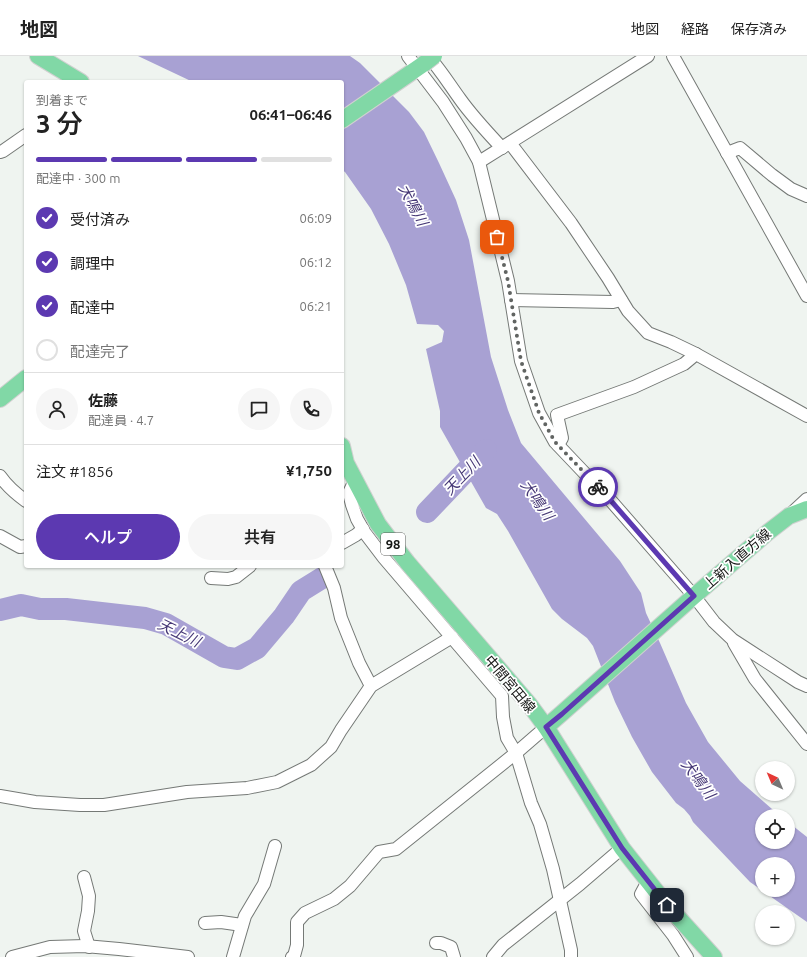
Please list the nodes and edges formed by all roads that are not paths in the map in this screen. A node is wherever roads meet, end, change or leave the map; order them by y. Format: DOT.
graph roads {
  1 [pos="38,56"];
  2 [pos="402,56"];
  3 [pos="648,56"];
  4 [pos="673,56"];
  5 [pos="420,62"];
  6 [pos="78,80"];
  7 [pos="344,119"];
  8 [pos="24,136"];
  9 [pos="506,145"];
  10 [pos="0,152"];
  11 [pos="727,153"];
  12 [pos="479,162"];
  13 [pos="807,196"];
  14 [pos="807,296"];
  15 [pos="511,300"];
  16 [pos="621,300"];
  17 [pos="696,354"];
  18 [pos="24,380"];
  19 [pos="0,399"];
  20 [pos="807,416"];
  21 [pos="558,445"];
  22 [pos="344,454"];
  23 [pos="0,476"];
  24 [pos="355,480"];
  25 [pos="807,499"];
  26 [pos="24,500"];
  27 [pos="807,509"];
  28 [pos="789,516"];
  29 [pos="363,529"];
  30 [pos="0,536"];
  31 [pos="344,542"];
  32 [pos="24,546"];
  33 [pos="247,568"];
  34 [pos="326,568"];
  35 [pos="211,578"];
  36 [pos="691,599"];
  37 [pos="452,637"];
  38 [pos="733,640"];
  39 [pos="371,686"];
  40 [pos="807,686"];
  41 [pos="546,727"];
  42 [pos="807,744"];
  43 [pos="516,753"];
  44 [pos="0,796"];
  45 [pos="275,846"];
  46 [pos="622,848"];
  47 [pos="84,877"];
  48 [pos="648,881"];
  49 [pos="560,900"];
  50 [pos="205,923"];
  51 [pos="242,925"];
  52 [pos="436,943"];
  53 [pos="89,947"];
  54 [pos="123,953"];
  55 [pos="12,957"];
  56 [pos="188,957"];
  57 [pos="233,957"];
  58 [pos="292,957"];
  59 [pos="454,957"];
  60 [pos="493,957"];
  61 [pos="571,957"];
  62 [pos="687,957"];
  63 [pos="714,957"];
  1 -- 6 [label="main road"];
  2 -- 5 [label="street"];
  3 -- 9 [label="street"];
  4 -- 11 [label="street"];
  5 -- 7 [label="main road"];
  5 -- 9 [label="street"];
  5 -- 12 [label="street"];
  8 -- 10 [label="street"];
  9 -- 12 [label="street"];
  9 -- 16 [label="street"];
  11 -- 13 [label="street"];
  11 -- 14 [label="street"];
  12 -- 15 [label="street"];
  15 -- 16 [label="street"];
  15 -- 21 [label="street"];
  16 -- 17 [label="street"];
  17 -- 20 [label="street"];
  17 -- 21 [label="street"];
  18 -- 19 [label="main road"];
  21 -- 36 [label="street"];
  22 -- 24 [label="main road, 中間宮田線 / 98"];
  23 -- 26 [label="street"];
  24 -- 29 [label="street"];
  24 -- 41 [label="main road, 中間宮田線 / 98"];
  25 -- 28 [label="street"];
  27 -- 28 [label="main road, 上新入直方線"];
  28 -- 36 [label="main road, 上新入直方線"];
  29 -- 31 [label="street"];
  29 -- 37 [label="street"];
  30 -- 32 [label="street"];
  33 -- 35 [label="street"];
  34 -- 39 [label="street"];
  36 -- 38 [label="street"];
  36 -- 41 [label="main road, 上新入直方線"];
  37 -- 39 [label="street"];
  37 -- 43 [label="street"];
  38 -- 40 [label="street"];
  38 -- 42 [label="street"];
  39 -- 44 [label="street"];
  41 -- 43 [label="street"];
  41 -- 46 [label="main road, 中間宮田線 / 98"];
  43 -- 49 [label="street"];
  43 -- 58 [label="street"];
  45 -- 51 [label="street"];
  46 -- 48 [label="main road, 中間宮田線 / 98"];
  46 -- 49 [label="street"];
  47 -- 53 [label="street"];
  48 -- 62 [label="street"];
  48 -- 63 [label="main road, 中間宮田線 / 98"];
  49 -- 60 [label="street"];
  49 -- 61 [label="street"];
  50 -- 51 [label="street"];
  51 -- 57 [label="street"];
  52 -- 59 [label="street"];
  53 -- 54 [label="street"];
  53 -- 55 [label="street"];
  54 -- 56 [label="street"];
}
